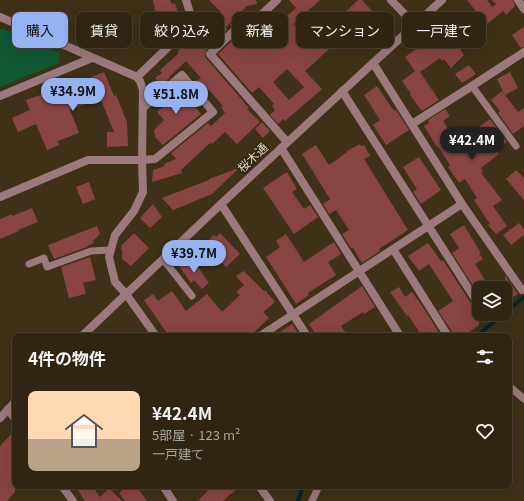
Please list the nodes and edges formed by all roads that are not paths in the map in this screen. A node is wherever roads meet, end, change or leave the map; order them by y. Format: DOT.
graph roads {
  1 [pos="186,0"];
  2 [pos="277,0"];
  3 [pos="392,0"];
  4 [pos="442,0"];
  5 [pos="518,0"];
  6 [pos="524,9"];
  7 [pos="403,12"];
  8 [pos="429,12"];
  9 [pos="0,17"];
  10 [pos="402,36"];
  11 [pos="524,52"];
  12 [pos="92,58"];
  13 [pos="372,63"];
  14 [pos="137,77"];
  15 [pos="472,86"];
  16 [pos="342,91"];
  17 [pos="0,96"];
  18 [pos="143,108"];
  19 [pos="412,124"];
  20 [pos="284,145"];
  21 [pos="516,146"];
  22 [pos="142,160"];
  23 [pos="0,197"];
  24 [pos="221,204"];
  25 [pos="462,204"];
  26 [pos="429,226"];
  27 [pos="393,249"];
  28 [pos="111,250"];
  29 [pos="163,259"];
  30 [pos="29,264"];
  31 [pos="359,272"];
  32 [pos="522,290"];
  33 [pos="126,294"];
  34 [pos="472,294"];
  35 [pos="192,296"];
  36 [pos="293,314"];
  37 [pos="85,333"];
  38 [pos="154,333"];
  39 [pos="264,333"];
  40 [pos="305,333"];
  41 [pos="398,333"];
  42 [pos="446,333"];
  43 [pos="512,389"];
  44 [pos="524,399"];
  45 [pos="12,405"];
  46 [pos="8,410"];
  47 [pos="12,415"];
  48 [pos="0,418"];
  49 [pos="64,489"];
  50 [pos="165,489"];
  51 [pos="261,489"];
  52 [pos="318,489"];
  53 [pos="73,501"];
  54 [pos="173,501"];
  55 [pos="270,501"];
  56 [pos="312,501"];
  1 -- 14 [label="street"];
  2 -- 20 [label="street"];
  3 -- 7 [label="street"];
  4 -- 8 [label="street, 桜木通"];
  5 -- 6 [label="street"];
  9 -- 12 [label="street"];
  10 -- 13 [label="street, 桜木通"];
  11 -- 15 [label="street"];
  12 -- 14 [label="street"];
  12 -- 17 [label="street"];
  13 -- 16 [label="street, 桜木通"];
  13 -- 19 [label="street"];
  14 -- 18 [label="street"];
  15 -- 19 [label="street"];
  15 -- 21 [label="lane"];
  16 -- 20 [label="street, 桜木通"];
  16 -- 26 [label="street"];
  18 -- 22 [label="street"];
  18 -- 22 [label="street"];
  19 -- 25 [label="street"];
  20 -- 24 [label="street, 桜木通"];
  20 -- 31 [label="street"];
  22 -- 23 [label="street"];
  22 -- 28 [label="street"];
  24 -- 29 [label="street, 桜木通"];
  24 -- 36 [label="street"];
  25 -- 26 [label="street"];
  25 -- 32 [label="street"];
  26 -- 27 [label="street"];
  26 -- 34 [label="street"];
  27 -- 31 [label="street"];
  27 -- 42 [label="street"];
  28 -- 30 [label="lane"];
  28 -- 33 [label="street"];
  29 -- 33 [label="street, 桜木通"];
  29 -- 35 [label="lane"];
  31 -- 36 [label="street"];
  31 -- 41 [label="street"];
  33 -- 37 [label="street, 桜木通"];
  33 -- 38 [label="street"];
  36 -- 39 [label="street"];
  36 -- 40 [label="street"];
  43 -- 44 [label="lane"];
  45 -- 46 [label="street"];
  46 -- 47 [label="street"];
  46 -- 48 [label="street"];
  49 -- 53 [label="street"];
  50 -- 54 [label="street"];
  51 -- 55 [label="street"];
  52 -- 56 [label="lane"];
}
